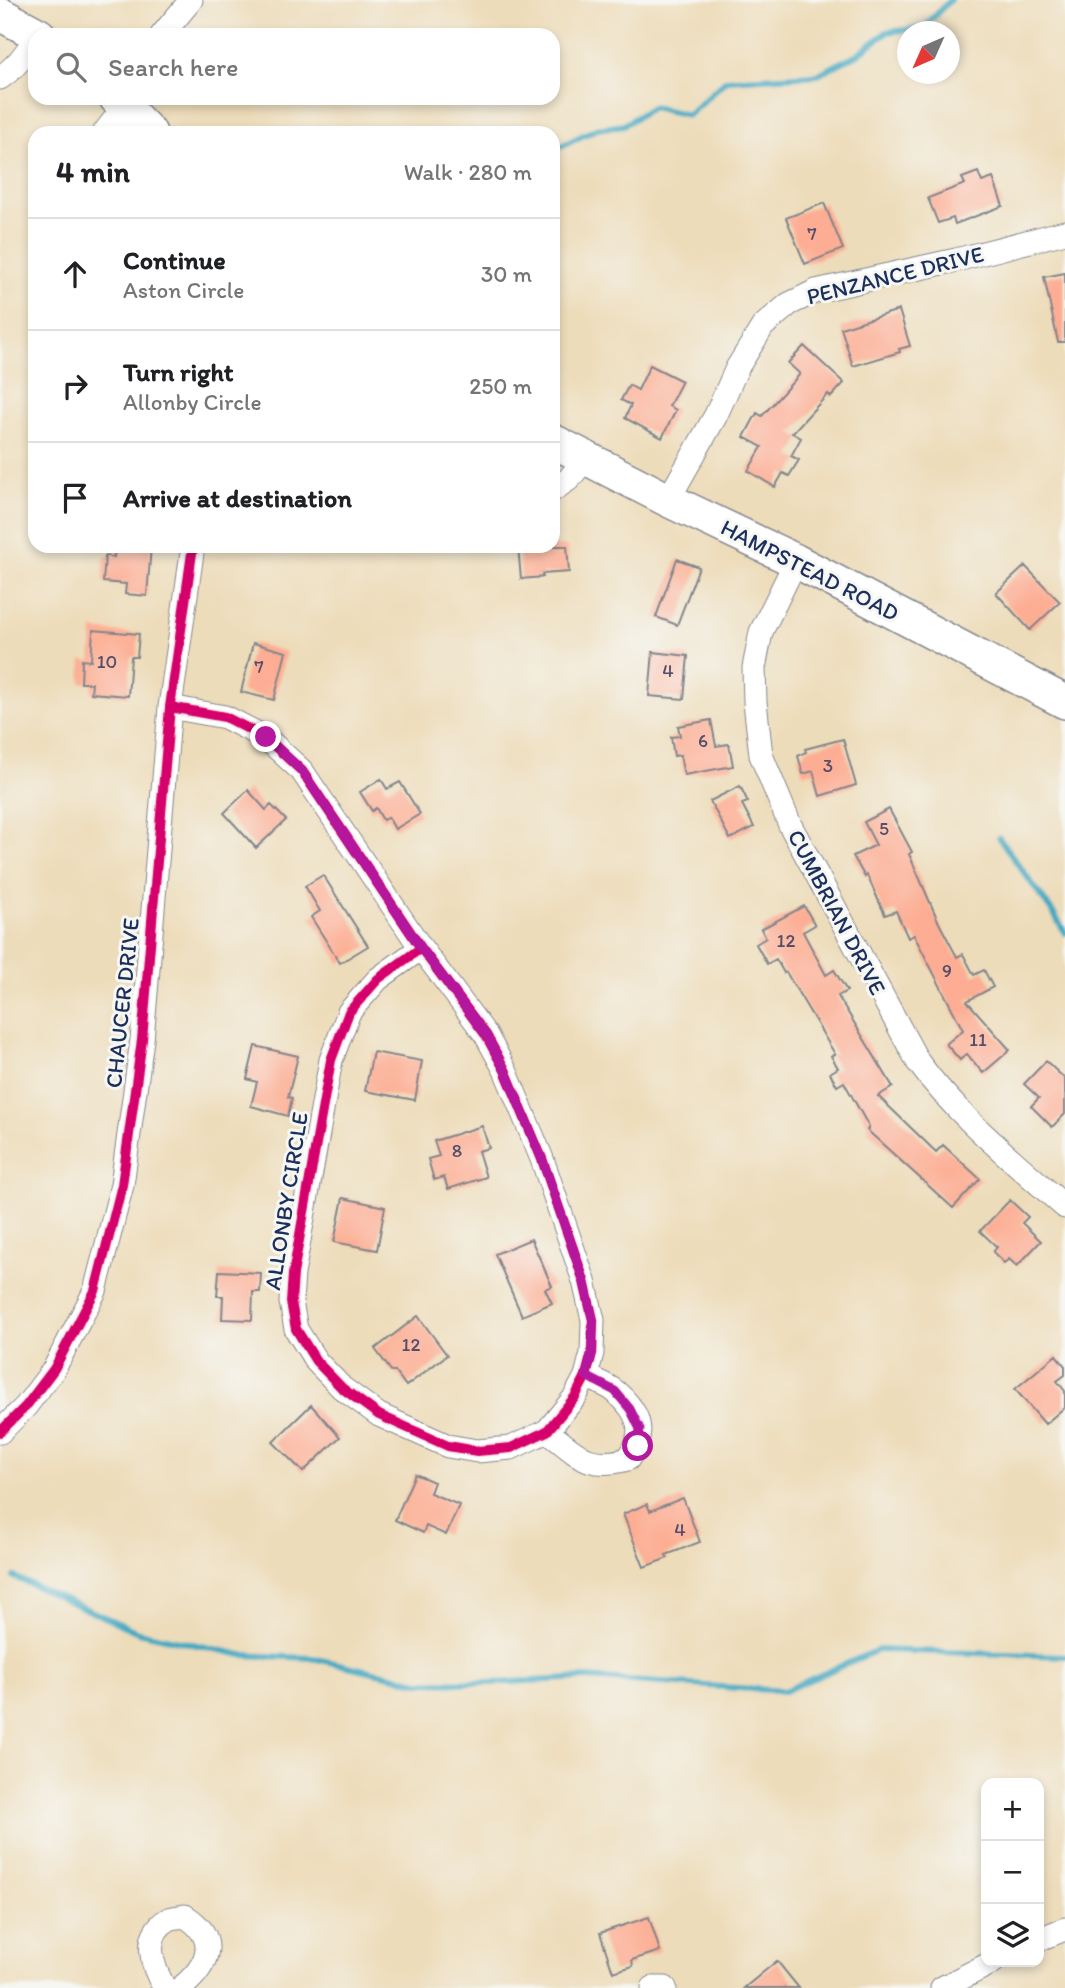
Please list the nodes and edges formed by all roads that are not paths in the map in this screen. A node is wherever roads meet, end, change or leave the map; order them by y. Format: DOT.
graph roads {
  1 [pos="191,0"];
  2 [pos="0,14"];
  3 [pos="168,28"];
  4 [pos="28,30"];
  5 [pos="28,51"];
  6 [pos="0,78"];
  7 [pos="115,113"];
  8 [pos="138,126"];
  9 [pos="1065,232"];
  10 [pos="560,445"];
  11 [pos="585,459"];
  12 [pos="560,486"];
  13 [pos="668,500"];
  14 [pos="192,553"];
  15 [pos="796,561"];
  16 [pos="1065,702"];
  17 [pos="170,706"];
  18 [pos="421,948"];
  19 [pos="1065,1207"];
  20 [pos="586,1376"];
  21 [pos="547,1431"];
  22 [pos="0,1432"];
  23 [pos="1065,1929"];
  24 [pos="1044,1937"];
  25 [pos="984,1967"];
  26 [pos="951,1986"];
  27 [pos="165,1988"];
  28 [pos="181,1988"];
  29 [pos="653,1988"];
  30 [pos="665,1988"];
  1 -- 3 [label="street"];
  2 -- 4 [label="street"];
  5 -- 6 [label="street"];
  7 -- 8 [label="street"];
  9 -- 13 [label="street, PENZANCE DRIVE"];
  10 -- 11 [label="street, HAMPSTEAD ROAD"];
  11 -- 12 [label="street"];
  11 -- 13 [label="street, HAMPSTEAD ROAD"];
  13 -- 15 [label="street, HAMPSTEAD ROAD"];
  14 -- 17 [label="street, CHAUCER DRIVE"];
  15 -- 16 [label="street, HAMPSTEAD ROAD"];
  15 -- 19 [label="street, CUMBRIAN DRIVE"];
  17 -- 18 [label="street, ALLONBY CIRCLE"];
  17 -- 22 [label="street, CHAUCER DRIVE"];
  18 -- 20 [label="street, ALLONBY CIRCLE"];
  18 -- 21 [label="street, ALLONBY CIRCLE"];
  20 -- 21 [label="street, ALLONBY CIRCLE"];
  20 -- 21 [label="street"];
  23 -- 24 [label="street"];
  25 -- 26 [label="street"];
  27 -- 28 [label="street"];
  29 -- 30 [label="street"];
}
